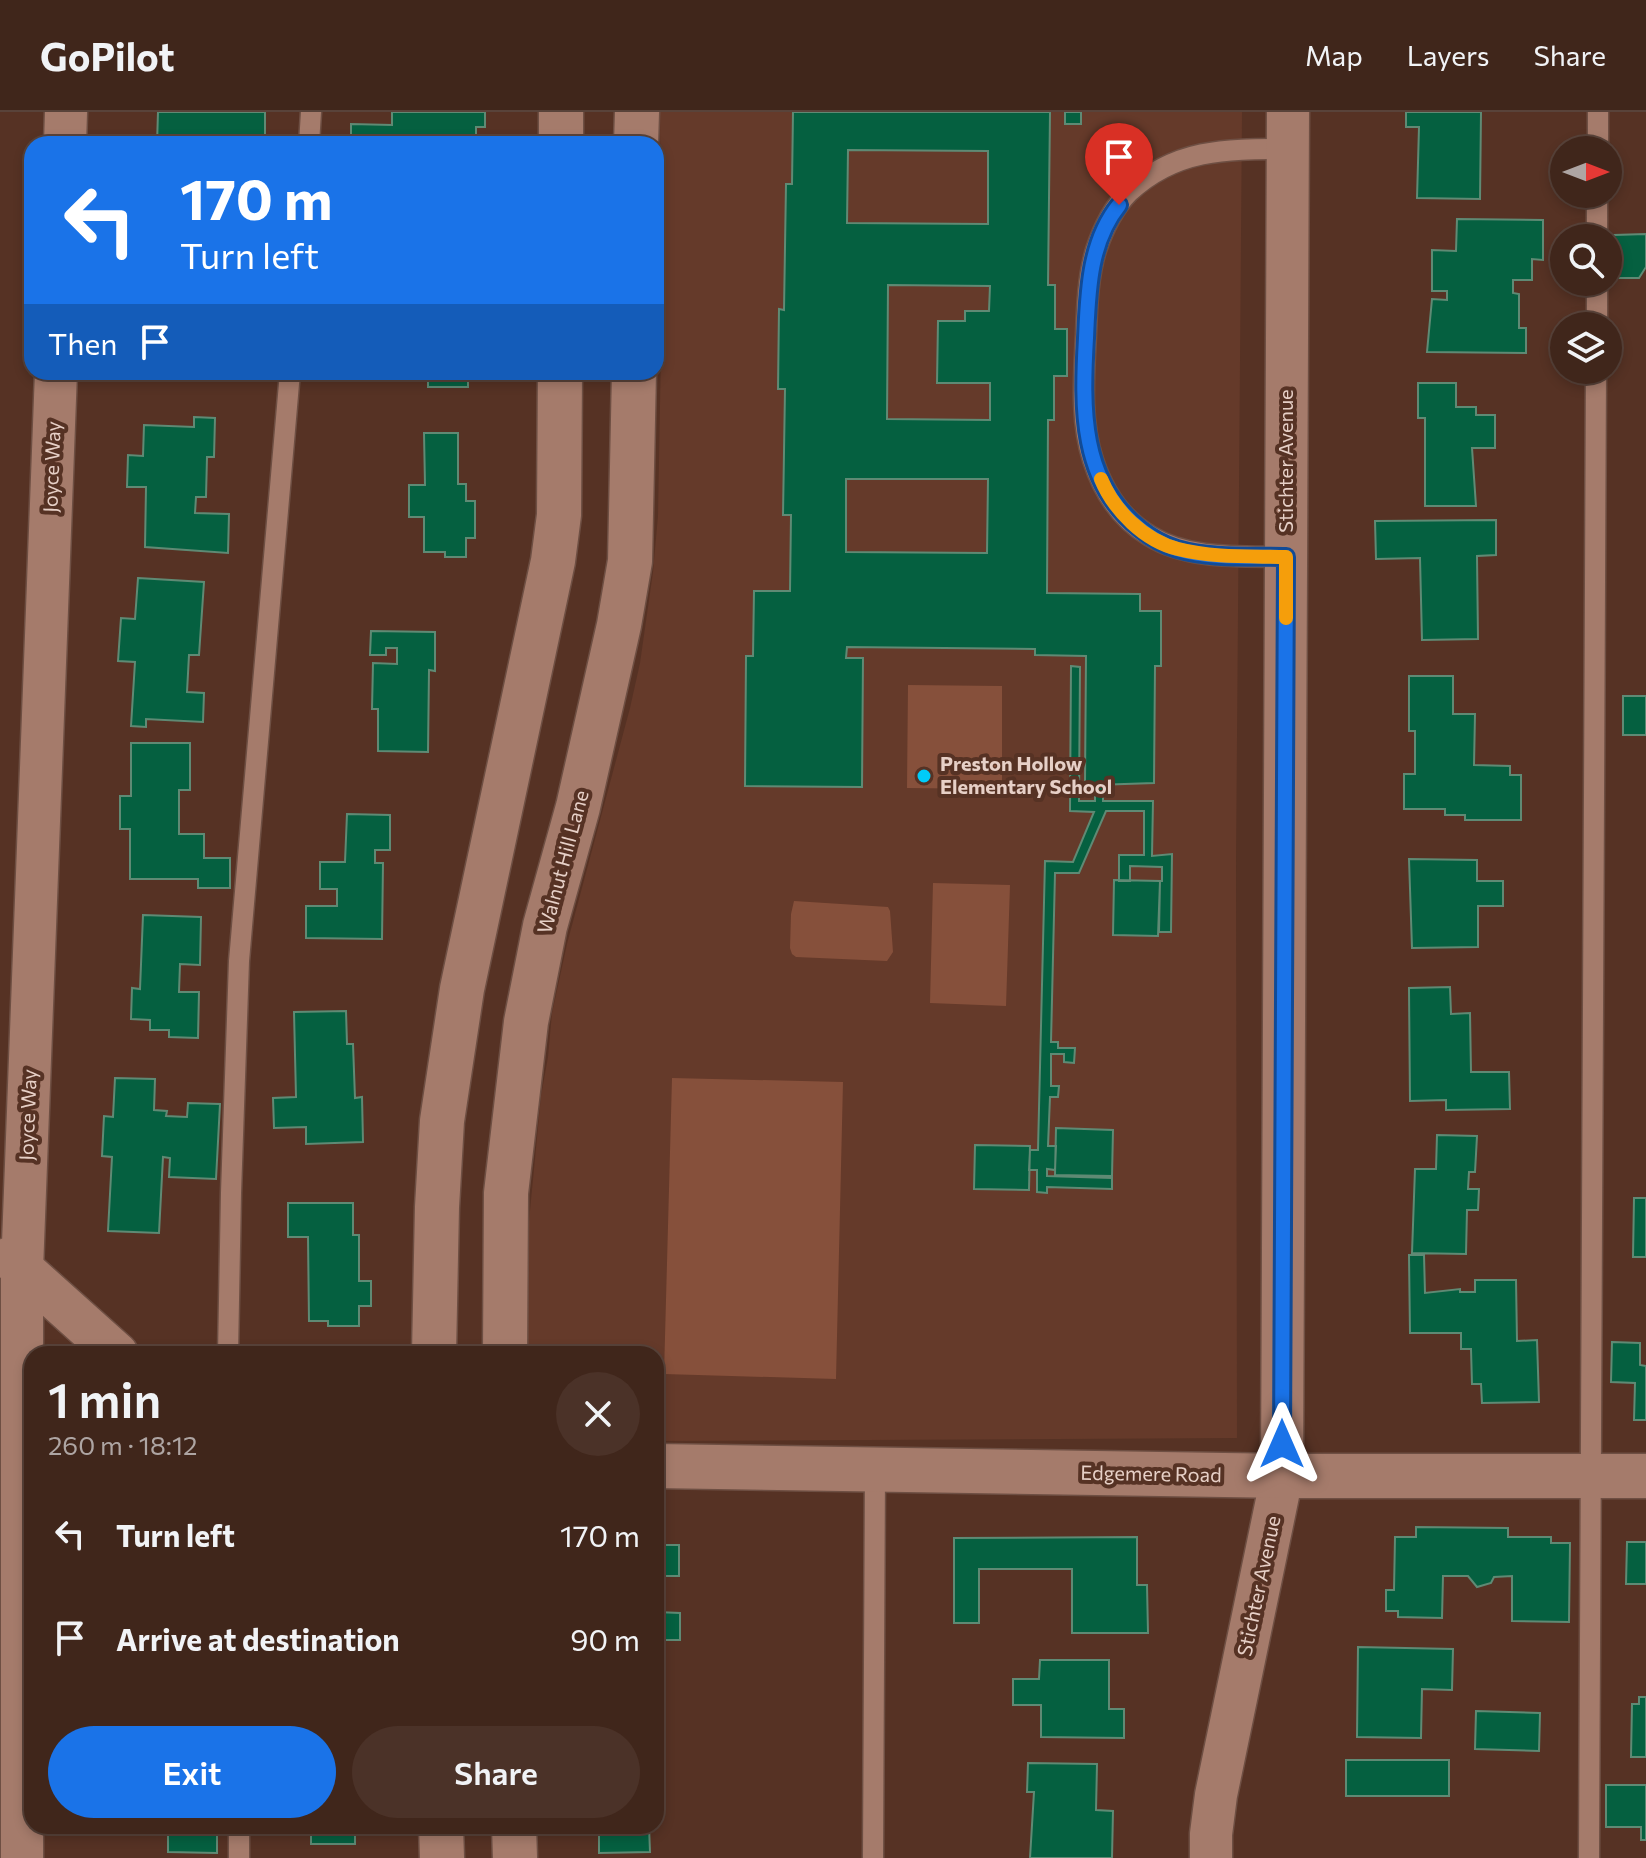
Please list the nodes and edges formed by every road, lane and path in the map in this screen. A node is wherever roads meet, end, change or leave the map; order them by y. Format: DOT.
graph roads {
  1 [pos="66,112"];
  2 [pos="311,112"];
  3 [pos="561,112"];
  4 [pos="637,112"];
  5 [pos="1598,112"];
  6 [pos="1288,130"];
  7 [pos="65,136"];
  8 [pos="310,136"];
  9 [pos="561,136"];
  10 [pos="636,136"];
  11 [pos="1598,136"];
  12 [pos="56,380"];
  13 [pos="289,380"];
  14 [pos="560,380"];
  15 [pos="634,380"];
  16 [pos="1596,384"];
  17 [pos="1286,557"];
  18 [pos="11,1259"];
  19 [pos="108,1346"];
  20 [pos="228,1346"];
  21 [pos="434,1346"];
  22 [pos="505,1346"];
  23 [pos="664,1466"];
  24 [pos="875,1469"];
  25 [pos="1282,1476"];
  26 [pos="1590,1476"];
  27 [pos="1646,1476"];
  28 [pos="239,1834"];
  29 [pos="441,1834"];
  30 [pos="514,1834"];
  31 [pos="22,1858"];
  32 [pos="239,1858"];
  33 [pos="442,1858"];
  34 [pos="515,1858"];
  35 [pos="873,1858"];
  36 [pos="1211,1858"];
  37 [pos="1589,1858"];
  1 -- 7 [label="street"];
  2 -- 8 [label="lane"];
  3 -- 9 [label="main road"];
  4 -- 10 [label="main road"];
  5 -- 11 [label="lane"];
  6 -- 17 [label="street, Stichter Avenue"];
  6 -- 17 [label="lane"];
  12 -- 18 [label="street, Joyce Way"];
  13 -- 20 [label="lane"];
  14 -- 21 [label="main road"];
  15 -- 22 [label="main road, Walnut Hill Lane"];
  16 -- 26 [label="lane"];
  17 -- 25 [label="street, Stichter Avenue"];
  18 -- 19 [label="street"];
  18 -- 31 [label="street, Joyce Way"];
  23 -- 24 [label="main road, Edgemere Road"];
  24 -- 25 [label="main road, Edgemere Road"];
  24 -- 35 [label="lane"];
  25 -- 26 [label="main road, Edgemere Road"];
  25 -- 36 [label="street, Stichter Avenue"];
  26 -- 27 [label="main road, Edgemere Road"];
  26 -- 37 [label="lane"];
  28 -- 32 [label="lane"];
  29 -- 33 [label="main road"];
  30 -- 34 [label="main road"];
}
